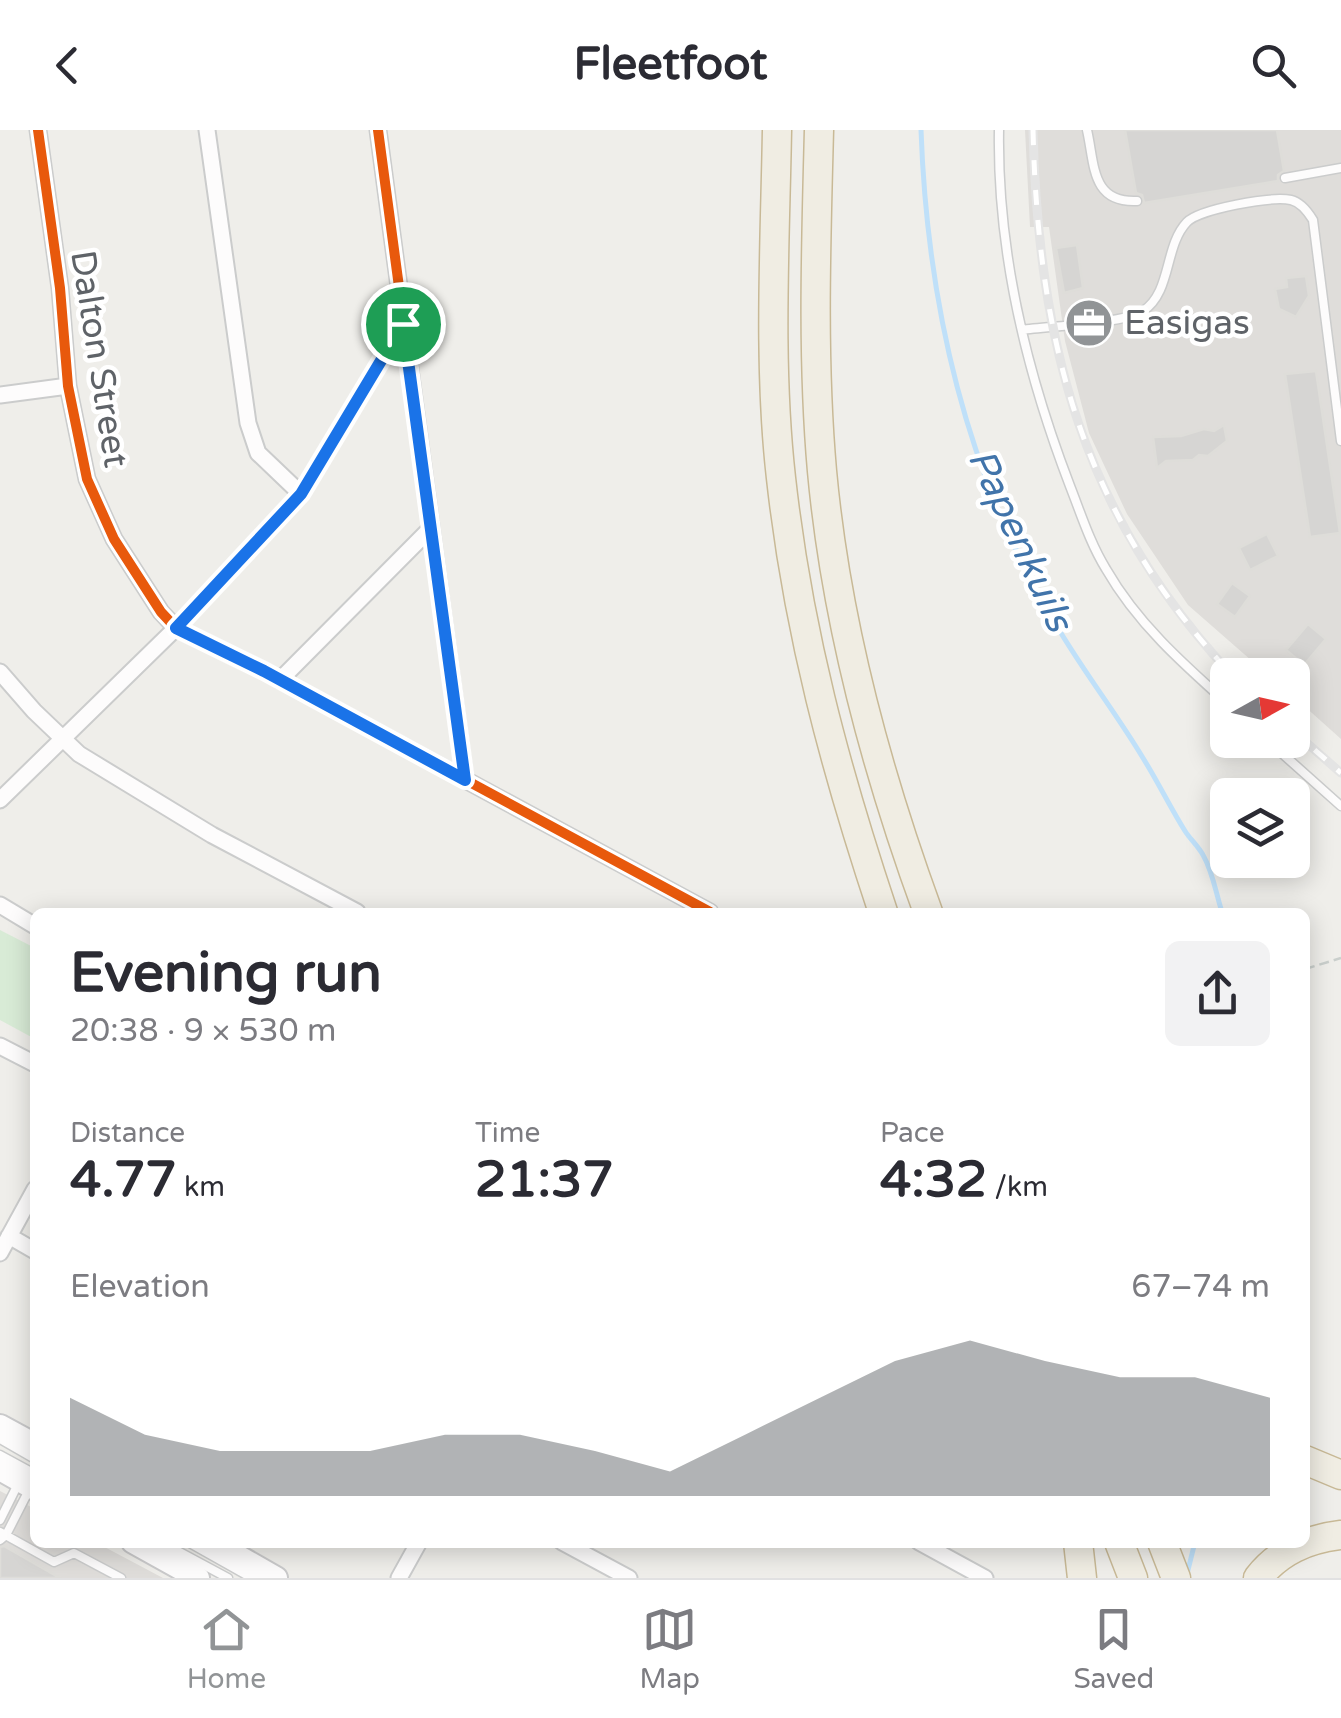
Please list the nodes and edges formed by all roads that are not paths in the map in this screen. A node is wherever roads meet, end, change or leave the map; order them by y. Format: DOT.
graph roads {
  1 [pos="38,130"];
  2 [pos="207,130"];
  3 [pos="378,130"];
  4 [pos="776,130"];
  5 [pos="819,130"];
  6 [pos="999,130"];
  7 [pos="1087,130"];
  8 [pos="1341,168"];
  9 [pos="1285,178"];
  10 [pos="1137,202"];
  11 [pos="403,324"];
  12 [pos="1022,330"];
  13 [pos="68,386"];
  14 [pos="0,394"];
  15 [pos="1341,441"];
  16 [pos="301,494"];
  17 [pos="431,528"];
  18 [pos="176,628"];
  19 [pos="0,672"];
  20 [pos="280,680"];
  21 [pos="1210,688"];
  22 [pos="62,740"];
  23 [pos="1287,758"];
  24 [pos="465,780"];
  25 [pos="0,800"];
  26 [pos="1341,806"];
  27 [pos="924,901"];
  28 [pos="0,905"];
  29 [pos="350,908"];
  30 [pos="703,908"];
  31 [pos="882,908"];
  32 [pos="30,923"];
  33 [pos="0,1046"];
  34 [pos="30,1061"];
  35 [pos="30,1198"];
  36 [pos="9,1236"];
  37 [pos="30,1248"];
  38 [pos="0,1253"];
  39 [pos="0,1426"];
  40 [pos="0,1440"];
  41 [pos="30,1442"];
  42 [pos="0,1455"];
  43 [pos="30,1455"];
  44 [pos="1310,1462"];
  45 [pos="1341,1475"];
  46 [pos="24,1480"];
  47 [pos="0,1520"];
  48 [pos="1341,1534"];
  49 [pos="2,1536"];
  50 [pos="1310,1543"];
  51 [pos="144,1548"];
  52 [pos="173,1548"];
  53 [pos="199,1548"];
  54 [pos="224,1548"];
  55 [pos="416,1548"];
  56 [pos="573,1548"];
  57 [pos="930,1548"];
  58 [pos="1079,1548"];
  59 [pos="1121,1548"];
  60 [pos="1164,1548"];
  61 [pos="1292,1548"];
  62 [pos="121,1578"];
  63 [pos="198,1578"];
  64 [pos="228,1578"];
  65 [pos="252,1578"];
  66 [pos="276,1578"];
  67 [pos="400,1578"];
  68 [pos="629,1578"];
  69 [pos="984,1578"];
  70 [pos="1082,1578"];
  71 [pos="1133,1578"];
  72 [pos="1176,1578"];
  73 [pos="1258,1578"];
  1 -- 13 [label="street, Dalton Street"];
  2 -- 16 [label="street"];
  3 -- 11 [label="street"];
  4 -- 31 [label="highway"];
  5 -- 27 [label="highway"];
  6 -- 12 [label="lane"];
  7 -- 10 [label="lane"];
  8 -- 9 [label="lane"];
  11 -- 16 [label="street"];
  11 -- 17 [label="street"];
  12 -- 15 [label="lane"];
  12 -- 21 [label="lane"];
  13 -- 14 [label="street"];
  13 -- 18 [label="street, Dalton Street"];
  16 -- 18 [label="street"];
  17 -- 20 [label="street"];
  17 -- 24 [label="street"];
  18 -- 20 [label="street, Dalton Street"];
  18 -- 22 [label="street"];
  19 -- 22 [label="street"];
  20 -- 24 [label="street, Dalton Street"];
  22 -- 25 [label="street"];
  22 -- 29 [label="street"];
  23 -- 26 [label="lane"];
  24 -- 30 [label="street, Dalton Street"];
  28 -- 32 [label="street"];
  33 -- 34 [label="street"];
  35 -- 36 [label="street"];
  36 -- 37 [label="street"];
  36 -- 38 [label="street"];
  39 -- 41 [label="main road"];
  40 -- 43 [label="lane"];
  42 -- 46 [label="lane"];
  44 -- 45 [label="highway"];
  46 -- 47 [label="lane"];
  46 -- 49 [label="lane"];
  48 -- 50 [label="highway"];
  49 -- 62 [label="lane"];
  51 -- 63 [label="main road"];
  52 -- 64 [label="lane"];
  53 -- 65 [label="lane"];
  54 -- 66 [label="main road"];
  55 -- 67 [label="street"];
  56 -- 68 [label="street"];
  57 -- 69 [label="street"];
  58 -- 70 [label="highway"];
  59 -- 71 [label="highway"];
  60 -- 72 [label="highway"];
  61 -- 73 [label="highway"];
}
